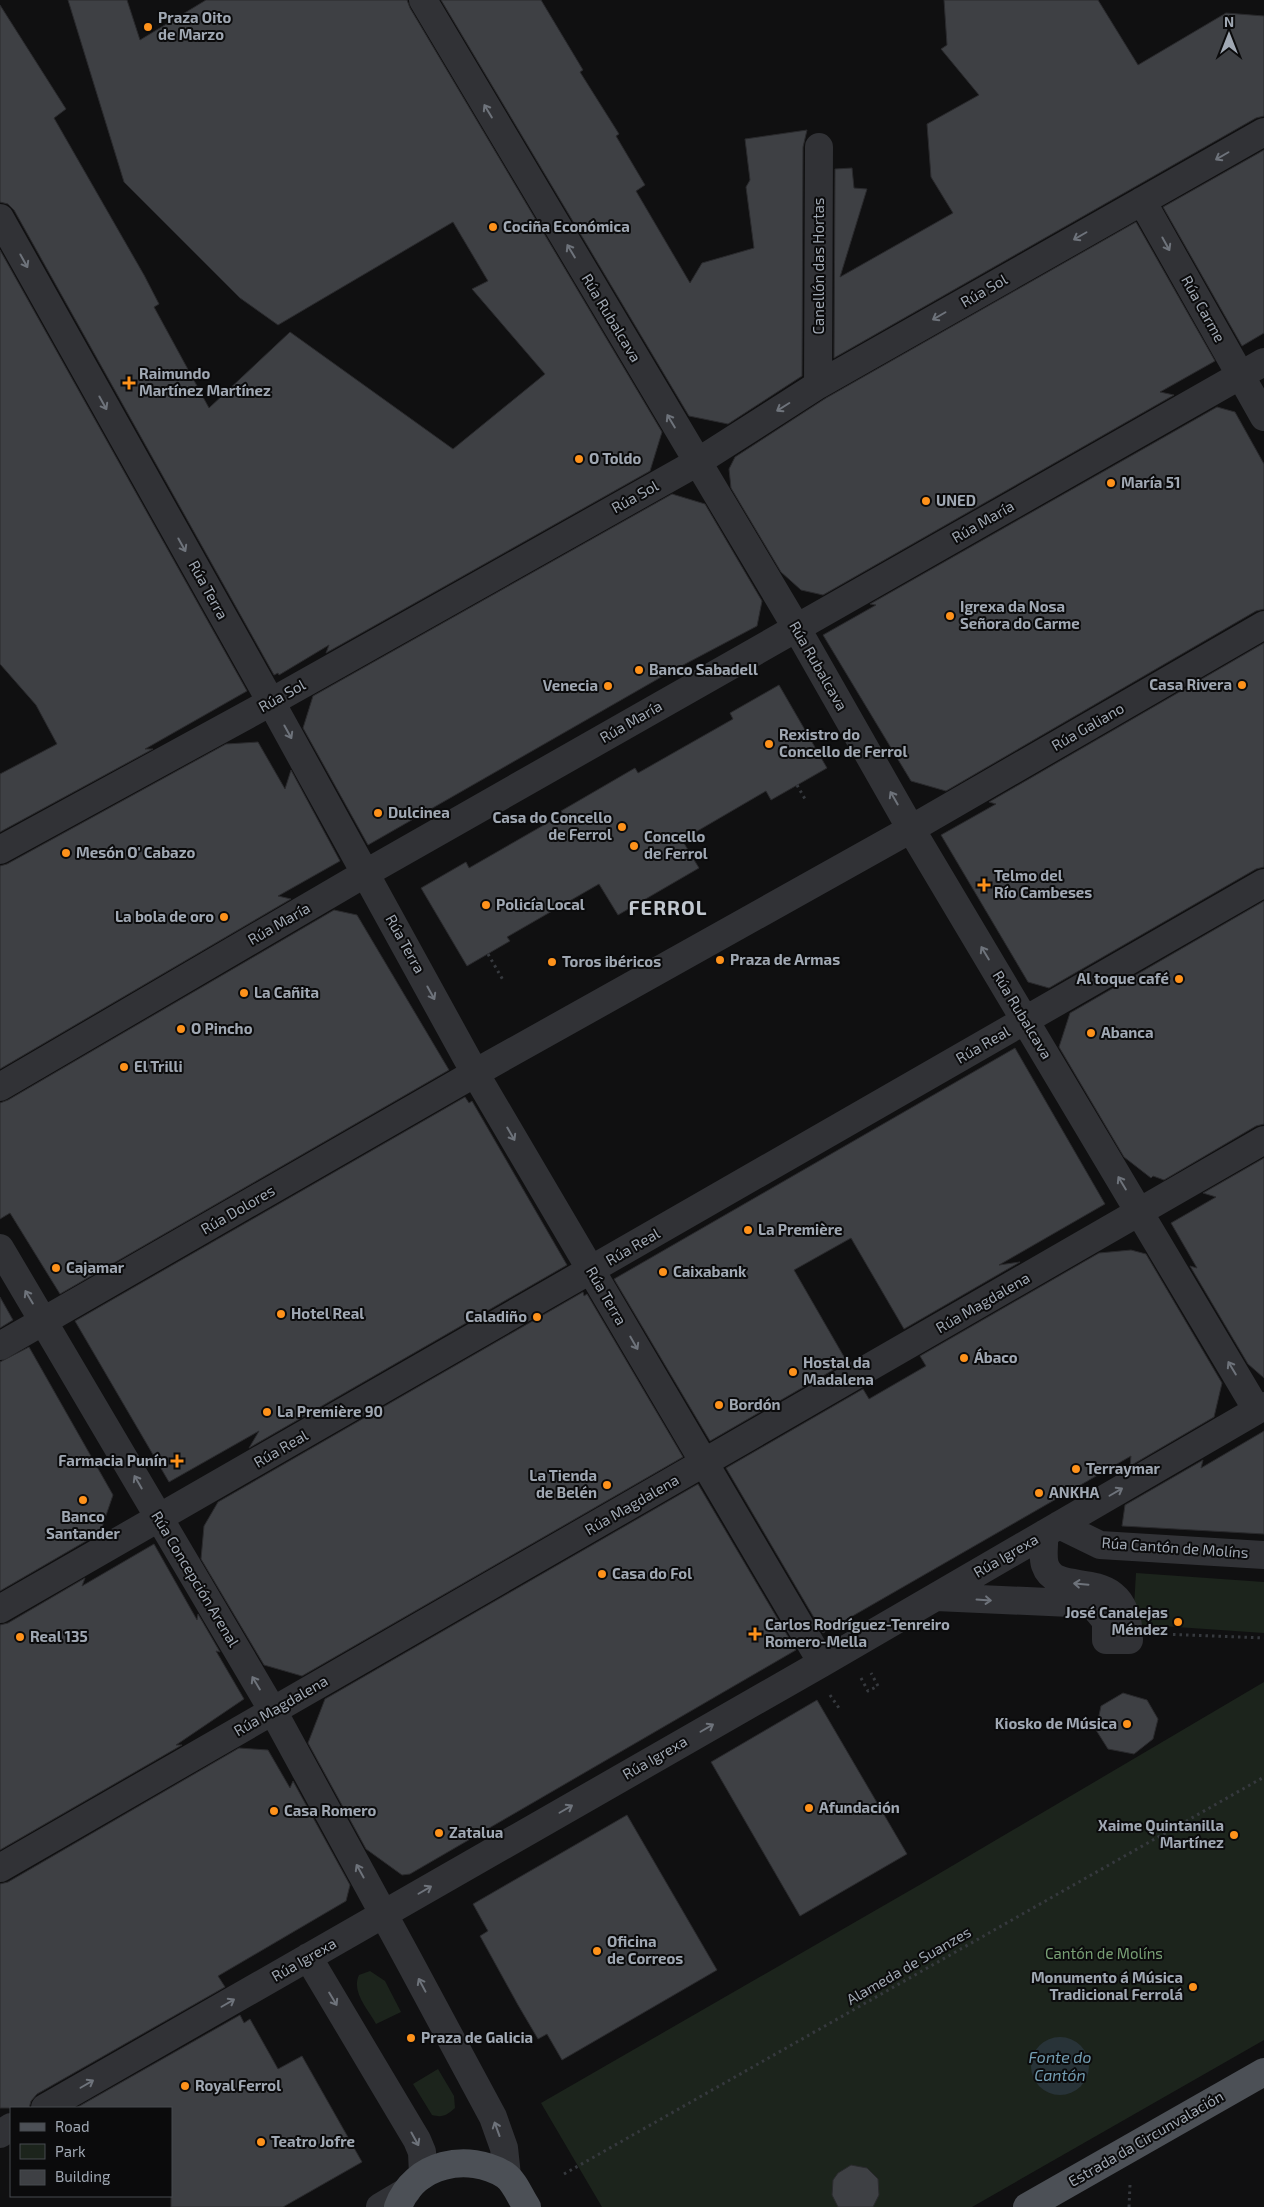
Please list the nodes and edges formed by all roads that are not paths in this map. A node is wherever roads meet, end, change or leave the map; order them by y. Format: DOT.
graph roads {
  1 [pos="423,0"];
  2 [pos="1264,132"];
  3 [pos="820,147"];
  4 [pos="1142,201"];
  5 [pos="0,218"];
  6 [pos="1264,362"];
  7 [pos="1240,375"];
  8 [pos="818,385"];
  9 [pos="1264,417"];
  10 [pos="696,463"];
  11 [pos="1264,625"];
  12 [pos="796,628"];
  13 [pos="271,702"];
  14 [pos="912,829"];
  15 [pos="0,850"];
  16 [pos="366,873"];
  17 [pos="1264,883"];
  18 [pos="1025,1020"];
  19 [pos="475,1073"];
  20 [pos="0,1087"];
  21 [pos="1264,1140"];
  22 [pos="1139,1213"];
  23 [pos="0,1248"];
  24 [pos="592,1271"];
  25 [pos="43,1321"];
  26 [pos="0,1346"];
  27 [pos="1260,1408"];
  28 [pos="704,1463"];
  29 [pos="159,1519"];
  30 [pos="1052,1530"];
  31 [pos="1264,1555"];
  32 [pos="936,1597"];
  33 [pos="0,1609"];
  34 [pos="822,1663"];
  35 [pos="273,1711"];
  36 [pos="0,1868"];
  37 [pos="383,1914"];
  38 [pos="308,1957"];
  39 [pos="1264,2072"];
  40 [pos="46,2107"];
  41 [pos="507,2176"];
  42 [pos="409,2191"];
  43 [pos="526,2206"];
  44 [pos="380,2207"];
  45 [pos="1027,2207"];
  10 -- 1 [label="street, Rúa Rubalcava, one-way"];
  2 -- 4 [label="street, Rúa Sol, one-way"];
  3 -- 8 [label="street, Canellón das Hortas"];
  4 -- 7 [label="street, Rúa Carme, one-way"];
  4 -- 8 [label="street, Rúa Sol, one-way"];
  5 -- 13 [label="street, Rúa Terra, one-way"];
  6 -- 7 [label="street, Rúa María"];
  7 -- 9 [label="street, Rúa Carme"];
  7 -- 12 [label="street, Rúa María"];
  8 -- 10 [label="street, Rúa Sol, one-way"];
  10 -- 12 [label="street, Rúa Rubalcava"];
  10 -- 13 [label="street, Rúa Sol"];
  11 -- 14 [label="street, Rúa Galiano"];
  14 -- 12 [label="street, Rúa Rubalcava, one-way"];
  12 -- 16 [label="street, Rúa María"];
  13 -- 15 [label="street, Rúa Sol"];
  13 -- 16 [label="street, Rúa Terra, one-way"];
  18 -- 14 [label="street, Rúa Rubalcava, one-way"];
  14 -- 19 [label="street, Rúa Galiano"];
  16 -- 19 [label="street, Rúa Terra, one-way"];
  16 -- 20 [label="street, Rúa María"];
  17 -- 18 [label="street, Rúa Real"];
  22 -- 18 [label="street, Rúa Rubalcava, one-way"];
  18 -- 24 [label="street, Rúa Real"];
  19 -- 24 [label="street, Rúa Terra, one-way"];
  19 -- 25 [label="street, Rúa Dolores"];
  21 -- 22 [label="street, Rúa Magdalena"];
  27 -- 22 [label="street, Rúa Rubalcava, one-way"];
  22 -- 28 [label="street, Rúa Magdalena"];
  25 -- 23 [label="street, Rúa Concepción Arenal, one-way"];
  24 -- 28 [label="street, Rúa Terra, one-way"];
  24 -- 29 [label="street, Rúa Real"];
  25 -- 26 [label="street, Rúa Dolores"];
  29 -- 25 [label="street, Rúa Concepción Arenal, one-way"];
  30 -- 27 [label="street, Rúa Igrexa, one-way"];
  28 -- 34 [label="street, Rúa Terra"];
  28 -- 35 [label="street, Rúa Magdalena"];
  29 -- 33 [label="street, Rúa Real"];
  35 -- 29 [label="street, Rúa Concepción Arenal, one-way"];
  30 -- 31 [label="street, Rúa Cantón de Molíns"];
  30 -- 32 [label="street, Rúa Igrexa"];
  32 -- 30 [label="street, one-way"];
  32 -- 34 [label="street, Rúa Igrexa"];
  37 -- 34 [label="street, Rúa Igrexa, one-way"];
  35 -- 36 [label="street, Rúa Magdalena"];
  37 -- 35 [label="street, Rúa Concepción Arenal, one-way"];
  37 -- 38 [label="street, Rúa Igrexa"];
  41 -- 37 [label="street, one-way"];
  40 -- 38 [label="street, Rúa Igrexa, one-way"];
  38 -- 42 [label="street, one-way"];
  39 -- 45 [label="main road, Estrada da Circunvalación"];
  41 -- 42 [label="main road"];
  41 -- 43 [label="main road"];
  42 -- 44 [label="street"];
}
